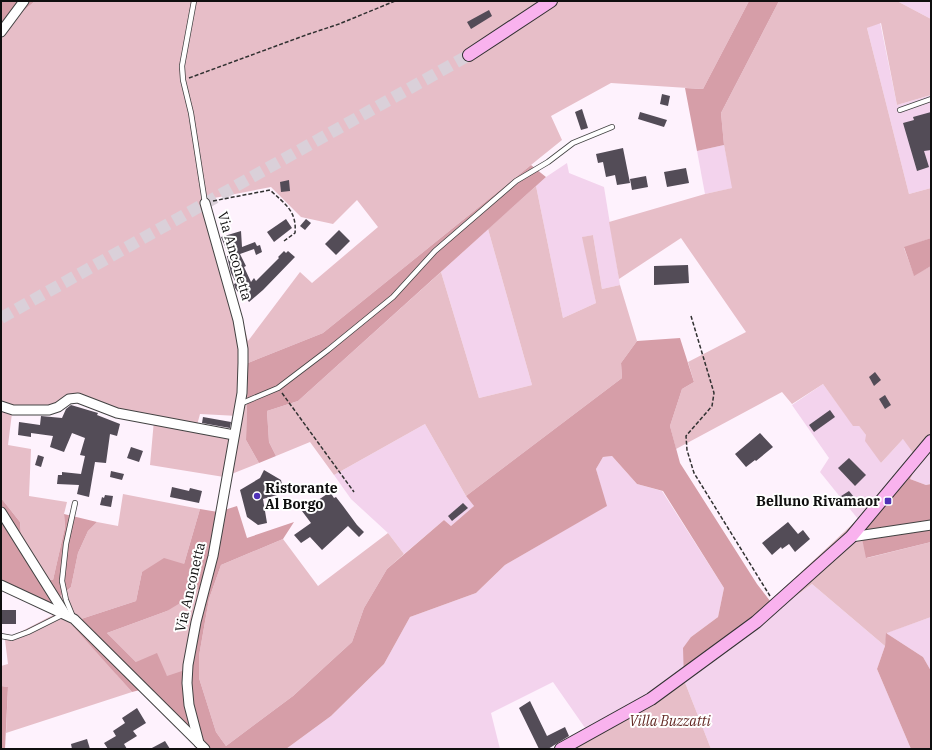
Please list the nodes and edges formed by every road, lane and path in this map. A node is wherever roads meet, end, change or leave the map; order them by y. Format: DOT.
graph roads {
  1 [pos="24,1"];
  2 [pos="194,1"];
  3 [pos="395,1"];
  4 [pos="550,1"];
  5 [pos="1,32"];
  6 [pos="469,55"];
  7 [pos="183,80"];
  8 [pos="931,99"];
  9 [pos="900,110"];
  10 [pos="612,127"];
  11 [pos="205,203"];
  12 [pos="284,241"];
  13 [pos="691,316"];
  14 [pos="278,388"];
  15 [pos="240,404"];
  16 [pos="1,406"];
  17 [pos="234,435"];
  18 [pos="931,442"];
  19 [pos="354,492"];
  20 [pos="75,503"];
  21 [pos="1,512"];
  22 [pos="931,525"];
  23 [pos="851,537"];
  24 [pos="1,585"];
  25 [pos="776,604"];
  26 [pos="65,614"];
  27 [pos="74,619"];
  28 [pos="1,636"];
  29 [pos="202,746"];
  30 [pos="561,749"];
  1 -- 5 [label="street"];
  2 -- 7 [label="lane"];
  3 -- 7 [label="path"];
  4 -- 6 [label="street"];
  7 -- 11 [label="lane"];
  8 -- 9 [label="lane"];
  10 -- 14 [label="lane"];
  11 -- 12 [label="path"];
  11 -- 15 [label="street, Via Anconetta"];
  13 -- 25 [label="path"];
  14 -- 15 [label="lane"];
  14 -- 19 [label="path"];
  15 -- 17 [label="street, Via Anconetta"];
  16 -- 17 [label="street"];
  17 -- 29 [label="street, Via Anconetta"];
  18 -- 23 [label="street"];
  20 -- 27 [label="lane"];
  21 -- 26 [label="street"];
  22 -- 23 [label="street"];
  23 -- 25 [label="street"];
  24 -- 26 [label="street, Via Anconetta"];
  25 -- 30 [label="street"];
  26 -- 27 [label="street, Via Anconetta"];
  26 -- 28 [label="lane"];
  27 -- 29 [label="street, Via Anconetta"];
}
